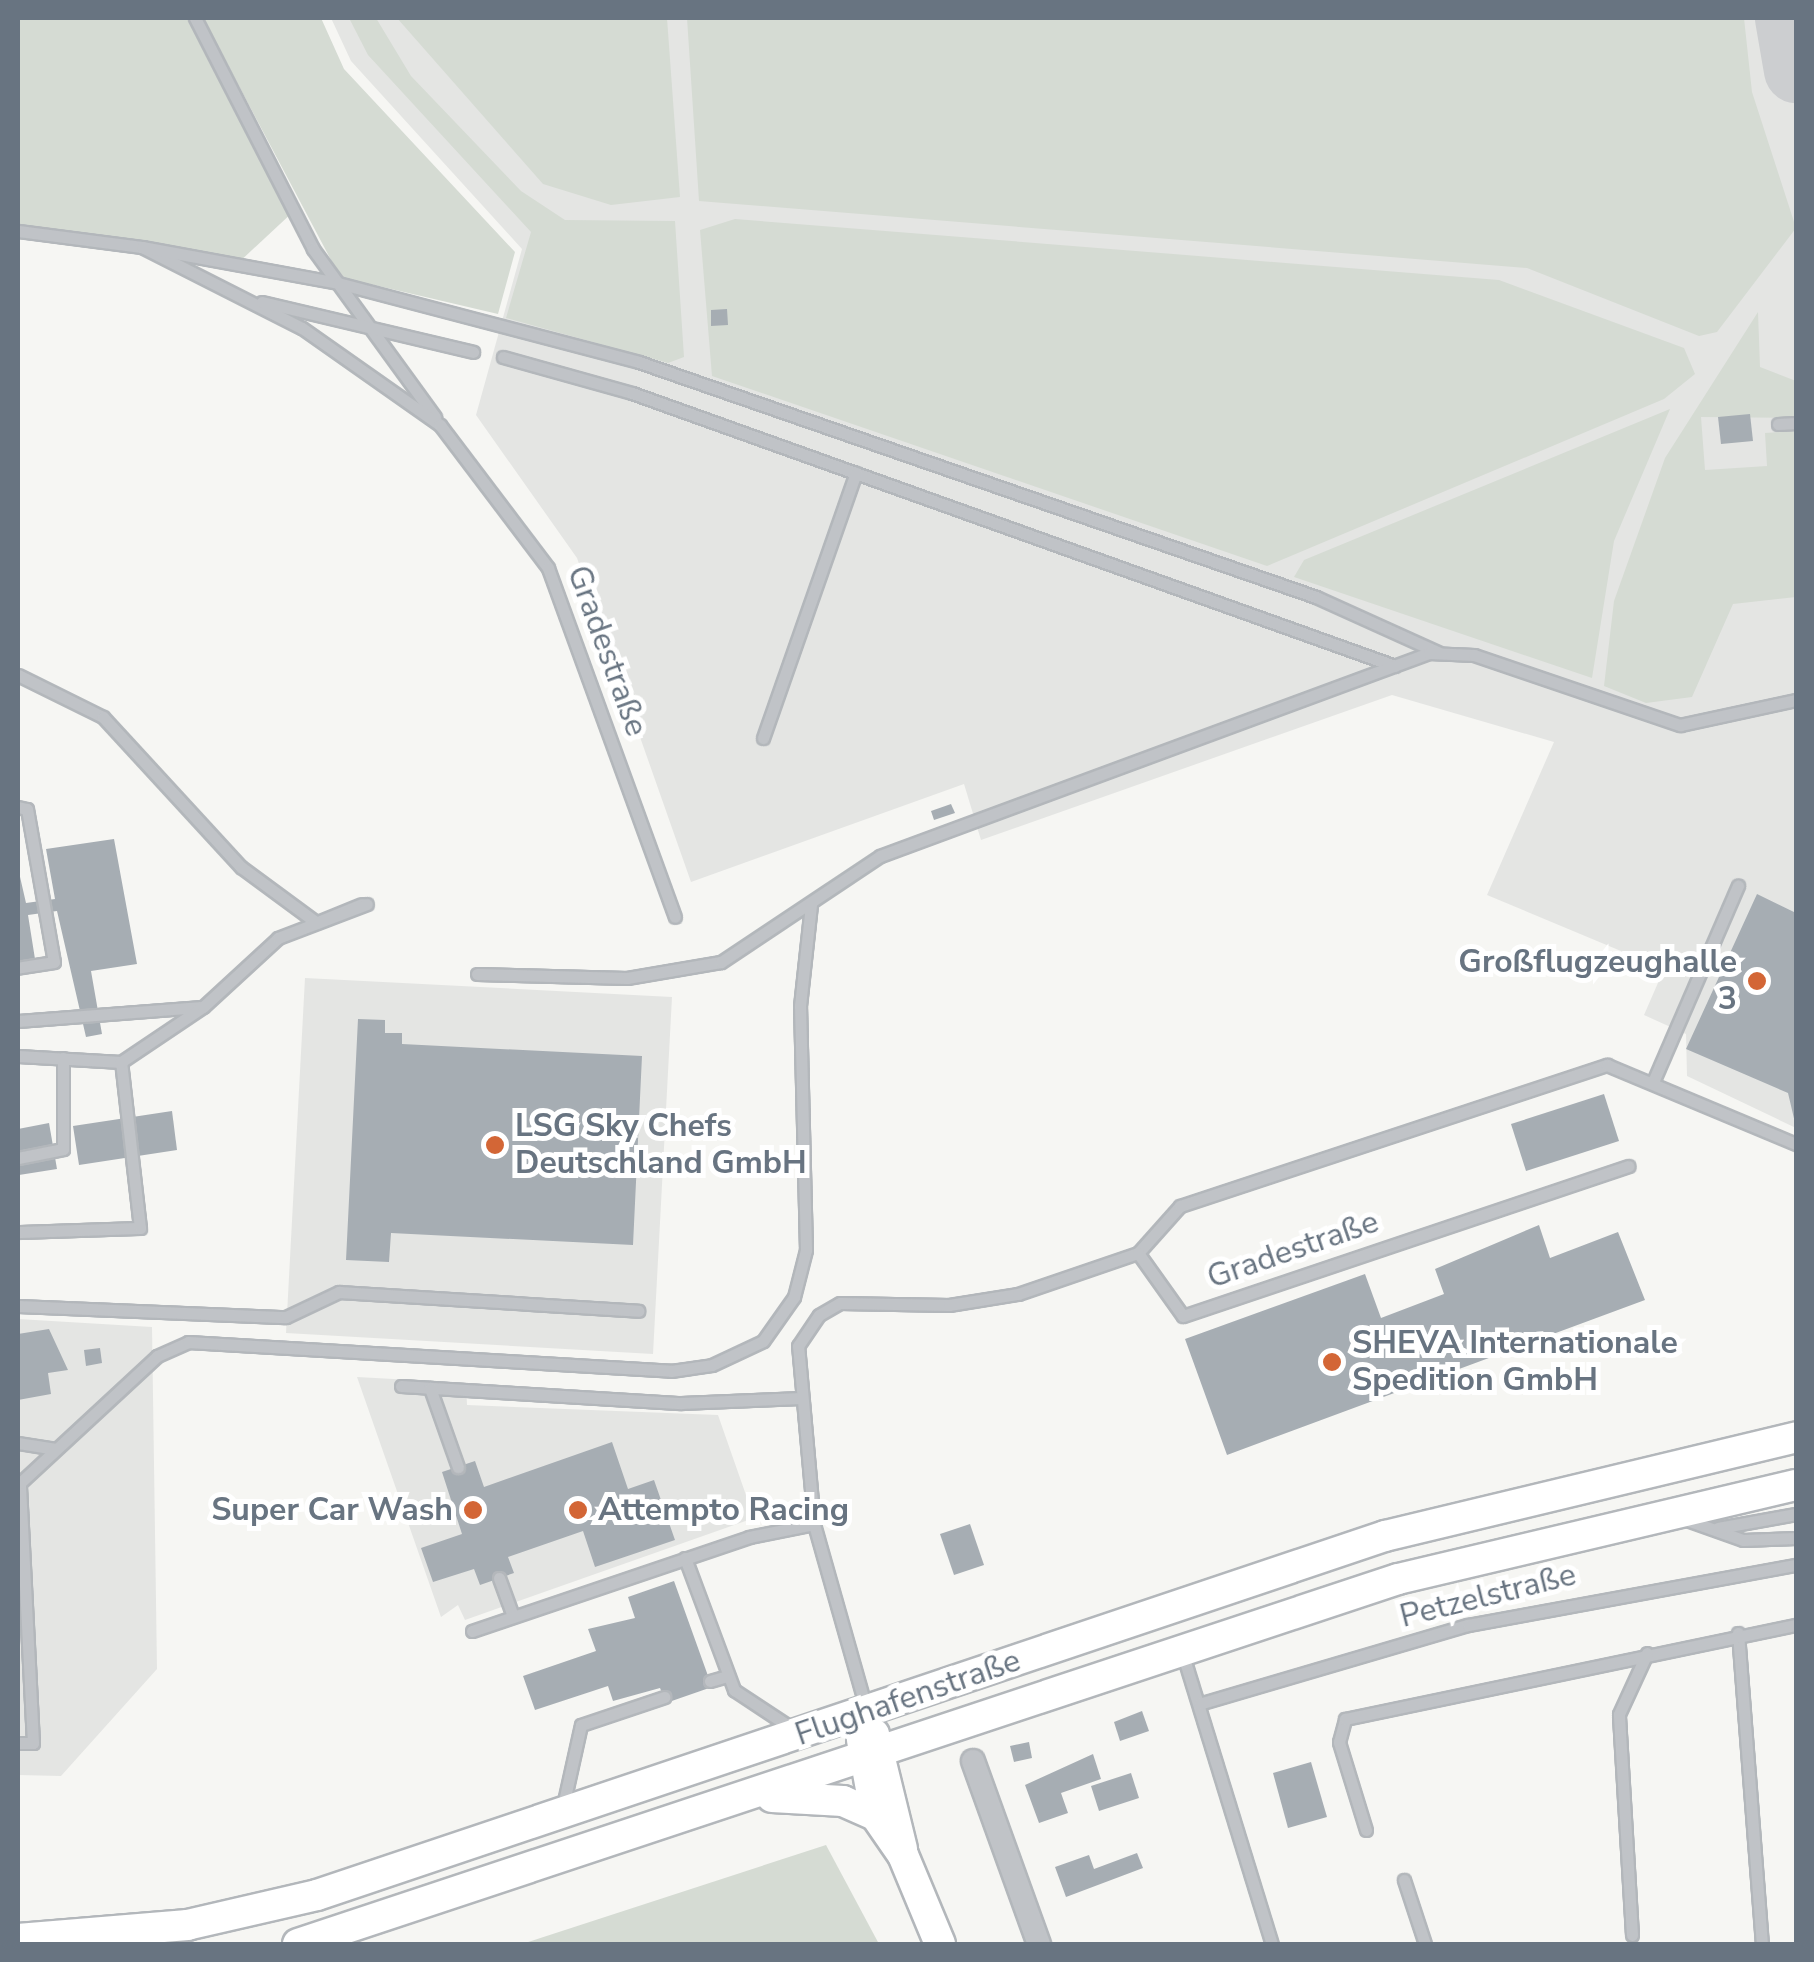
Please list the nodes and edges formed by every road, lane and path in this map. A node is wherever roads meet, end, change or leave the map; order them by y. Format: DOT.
graph roads {
  1 [pos="195,18"];
  2 [pos="18,232"];
  3 [pos="142,246"];
  4 [pos="338,283"];
  5 [pos="243,298"];
  6 [pos="369,326"];
  7 [pos="473,352"];
  8 [pos="503,356"];
  9 [pos="1796,423"];
  10 [pos="1778,424"];
  11 [pos="440,425"];
  12 [pos="856,473"];
  13 [pos="1440,652"];
  14 [pos="1395,666"];
  15 [pos="18,675"];
  16 [pos="1796,700"];
  17 [pos="762,738"];
  18 [pos="18,807"];
  19 [pos="18,842"];
  20 [pos="34,843"];
  21 [pos="1738,886"];
  22 [pos="812,904"];
  23 [pos="674,916"];
  24 [pos="18,968"];
  25 [pos="478,974"];
  26 [pos="204,1006"];
  27 [pos="18,1021"];
  28 [pos="18,1056"];
  29 [pos="64,1058"];
  30 [pos="121,1062"];
  31 [pos="1653,1082"];
  32 [pos="1796,1144"];
  33 [pos="18,1158"];
  34 [pos="1628,1166"];
  35 [pos="18,1232"];
  36 [pos="1138,1253"];
  37 [pos="18,1306"];
  38 [pos="638,1312"];
  39 [pos="401,1386"];
  40 [pos="430,1388"];
  41 [pos="801,1398"];
  42 [pos="1796,1437"];
  43 [pos="18,1443"];
  44 [pos="54,1449"];
  45 [pos="458,1466"];
  46 [pos="1796,1485"];
  47 [pos="1664,1512"];
  48 [pos="1796,1514"];
  49 [pos="814,1524"];
  50 [pos="1714,1529"];
  51 [pos="1796,1538"];
  52 [pos="686,1558"];
  53 [pos="1796,1565"];
  54 [pos="499,1578"];
  55 [pos="513,1616"];
  56 [pos="1796,1624"];
  57 [pos="472,1631"];
  58 [pos="1738,1633"];
  59 [pos="1181,1648"];
  60 [pos="1647,1652"];
  61 [pos="727,1676"];
  62 [pos="710,1681"];
  63 [pos="664,1697"];
  64 [pos="1198,1704"];
  65 [pos="866,1712"];
  66 [pos="801,1734"];
  67 [pos="18,1743"];
  68 [pos="869,1756"];
  69 [pos="973,1761"];
  70 [pos="749,1796"];
  71 [pos="561,1816"];
  72 [pos="876,1816"];
  73 [pos="1366,1830"];
  74 [pos="903,1856"];
  75 [pos="1404,1880"];
  76 [pos="1632,1935"];
  77 [pos="18,1939"];
  78 [pos="298,1944"];
  79 [pos="940,1944"];
  80 [pos="1040,1944"];
  81 [pos="1272,1944"];
  82 [pos="1425,1944"];
  83 [pos="1762,1944"];
  1 -- 4 [label="lane"];
  2 -- 3 [label="lane"];
  3 -- 4 [label="lane"];
  3 -- 5 [label="lane"];
  4 -- 6 [label="lane"];
  4 -- 13 [label="lane"];
  5 -- 6 [label="lane"];
  5 -- 11 [label="lane, Gradestraße"];
  6 -- 7 [label="lane"];
  6 -- 11 [label="lane"];
  8 -- 12 [label="lane"];
  9 -- 10 [label="lane"];
  11 -- 23 [label="lane, Gradestraße"];
  12 -- 14 [label="lane"];
  12 -- 17 [label="lane"];
  13 -- 14 [label="lane"];
  13 -- 16 [label="lane"];
  14 -- 22 [label="lane"];
  15 -- 26 [label="lane"];
  18 -- 20 [label="lane"];
  19 -- 20 [label="lane"];
  20 -- 24 [label="lane"];
  21 -- 31 [label="lane"];
  22 -- 25 [label="lane"];
  22 -- 44 [label="lane"];
  26 -- 27 [label="lane"];
  26 -- 30 [label="lane"];
  28 -- 29 [label="lane"];
  29 -- 30 [label="lane"];
  29 -- 33 [label="lane"];
  30 -- 35 [label="lane"];
  31 -- 32 [label="lane"];
  31 -- 36 [label="lane"];
  34 -- 36 [label="lane, Gradestraße"];
  36 -- 41 [label="lane"];
  37 -- 38 [label="lane"];
  39 -- 40 [label="lane"];
  40 -- 41 [label="lane"];
  40 -- 45 [label="lane"];
  41 -- 49 [label="lane"];
  42 -- 65 [label="main road, Flughafenstraße"];
  43 -- 44 [label="lane"];
  44 -- 67 [label="lane"];
  46 -- 47 [label="main road, Flughafenstraße"];
  47 -- 50 [label="lane"];
  47 -- 59 [label="main road, Flughafenstraße"];
  48 -- 50 [label="lane"];
  49 -- 52 [label="lane"];
  49 -- 65 [label="lane"];
  50 -- 51 [label="lane"];
  52 -- 55 [label="lane"];
  52 -- 61 [label="lane"];
  53 -- 64 [label="lane, Petzelstraße"];
  54 -- 55 [label="lane"];
  55 -- 57 [label="lane"];
  56 -- 58 [label="lane"];
  58 -- 60 [label="lane"];
  58 -- 83 [label="lane"];
  59 -- 64 [label="lane"];
  59 -- 68 [label="main road, Flughafenstraße"];
  60 -- 73 [label="lane"];
  60 -- 76 [label="lane"];
  61 -- 62 [label="lane"];
  61 -- 66 [label="lane"];
  63 -- 71 [label="lane"];
  64 -- 81 [label="lane"];
  65 -- 66 [label="main road, Flughafenstraße"];
  65 -- 68 [label="main road"];
  66 -- 71 [label="main road, Flughafenstraße"];
  68 -- 70 [label="main road, Flughafenstraße"];
  68 -- 72 [label="main road"];
  68 -- 74 [label="main road"];
  69 -- 80 [label="street"];
  70 -- 72 [label="main road"];
  70 -- 78 [label="main road, Flughafenstraße"];
  71 -- 77 [label="main road, Flughafenstraße"];
  72 -- 74 [label="main road"];
  74 -- 79 [label="main road"];
  75 -- 82 [label="lane"];
}
